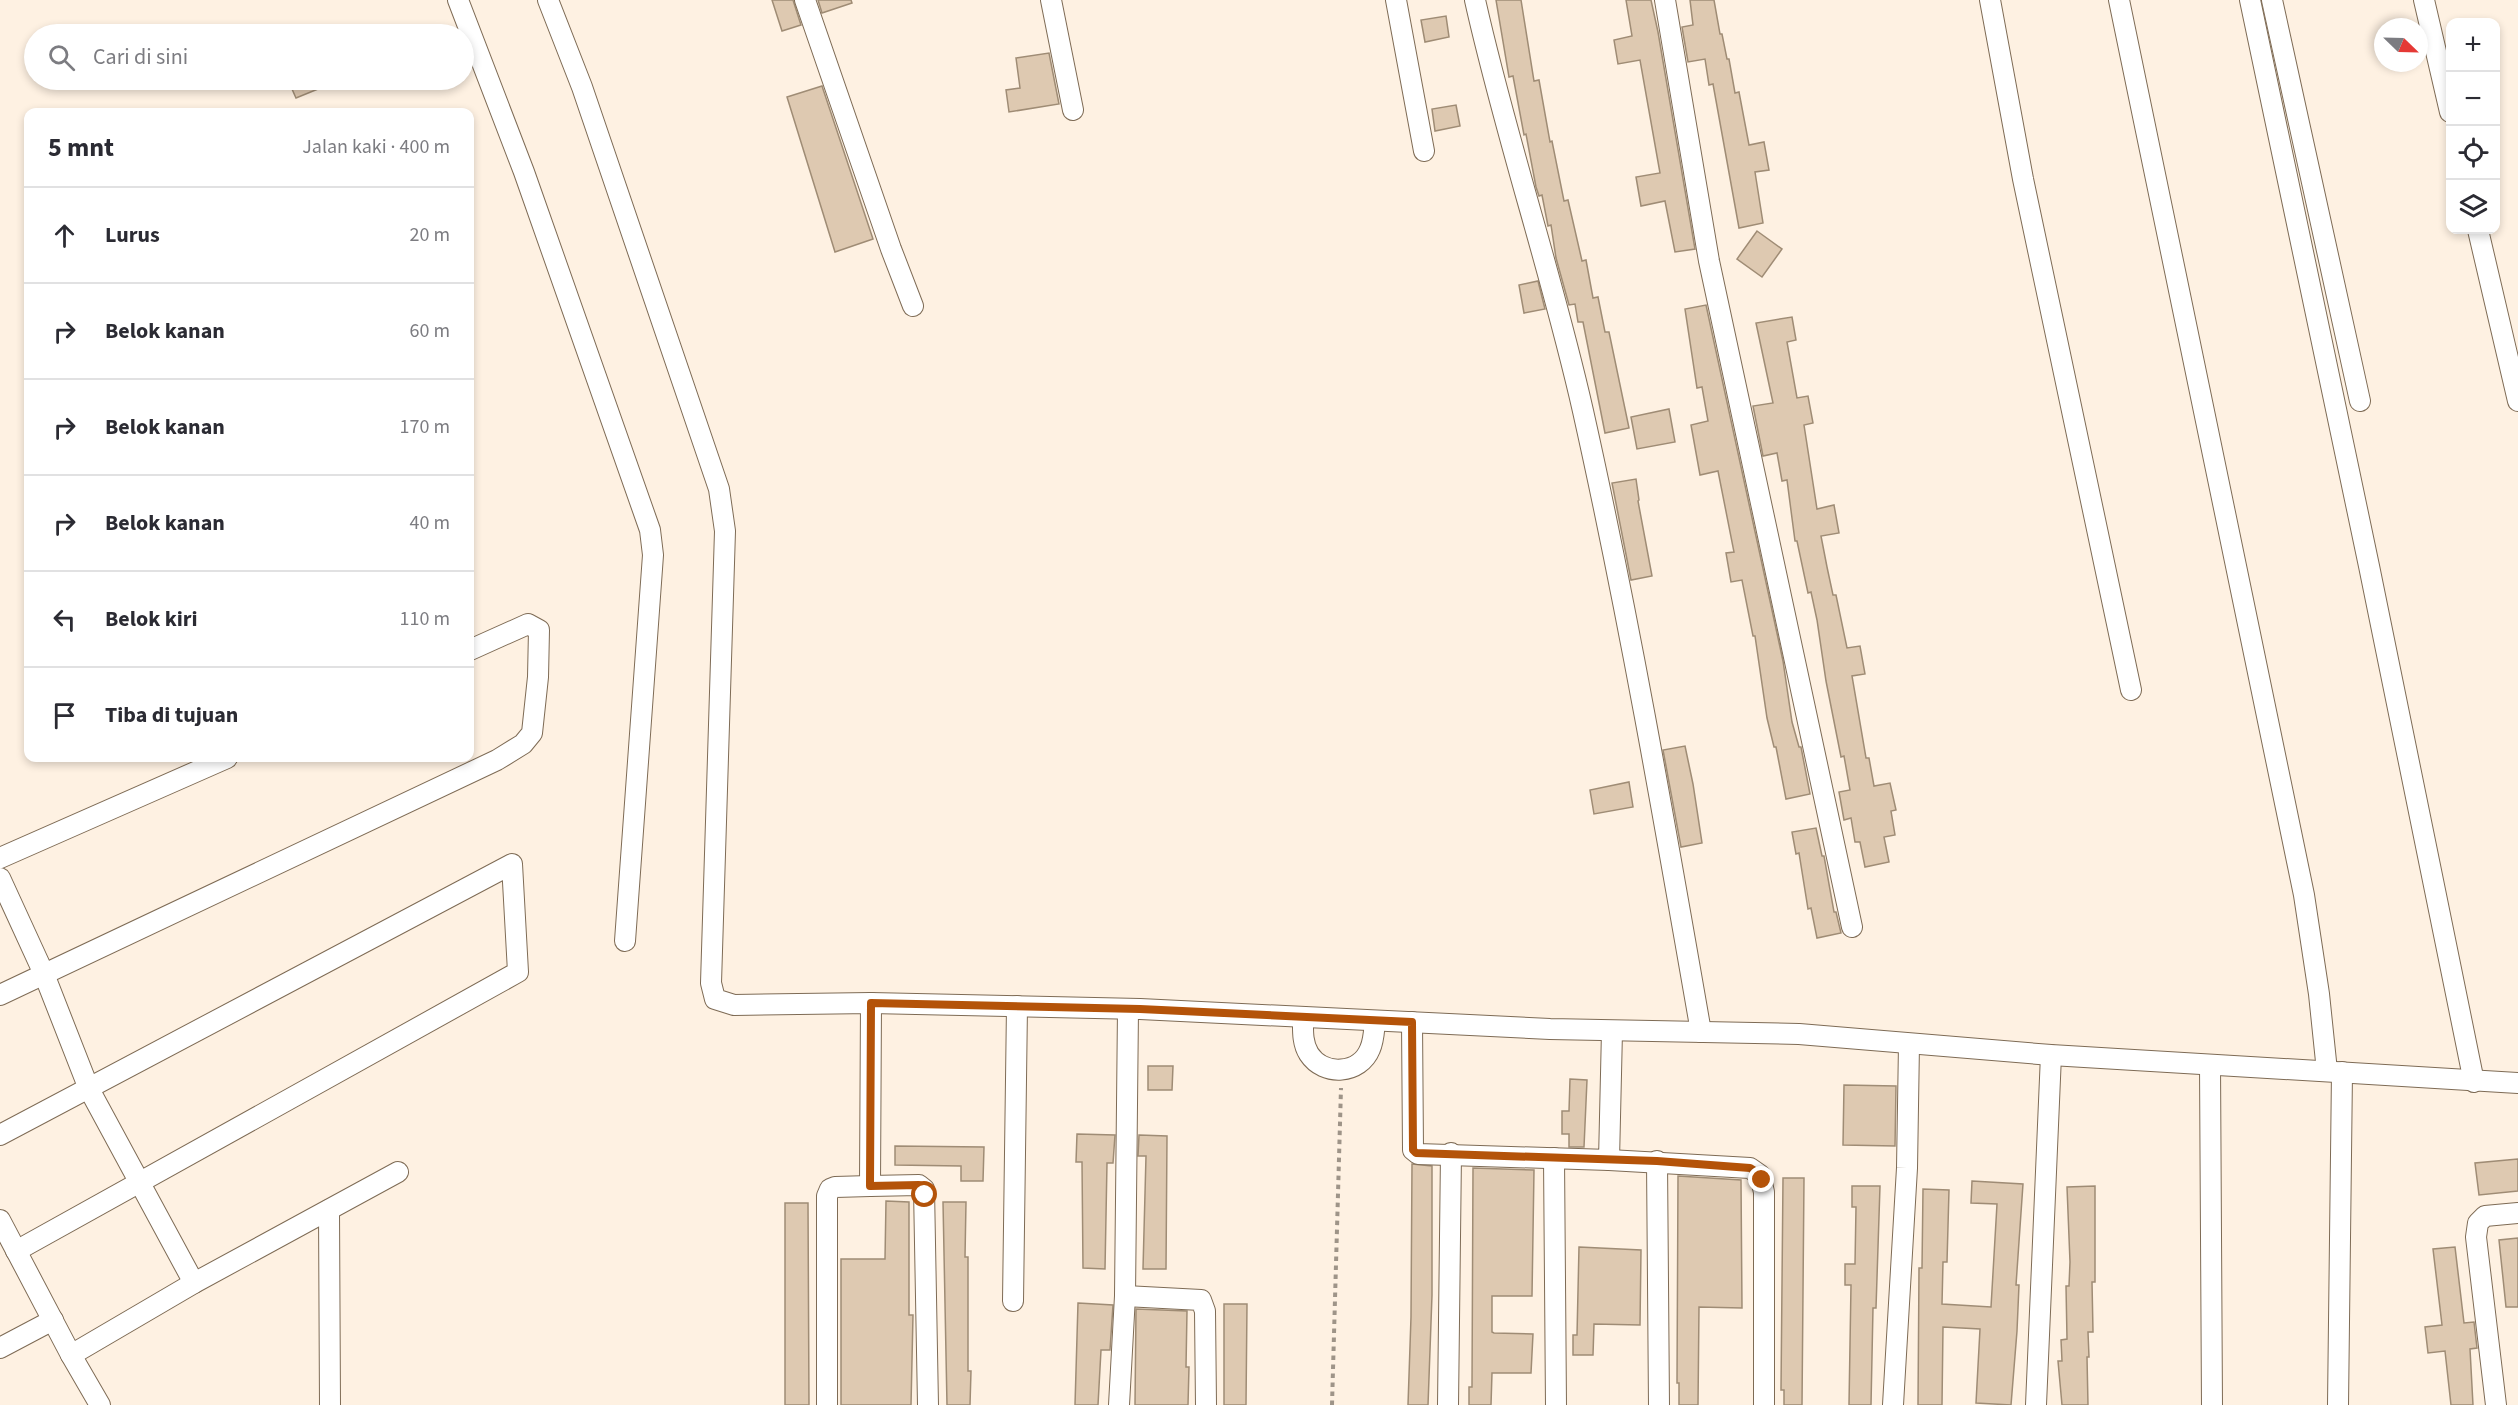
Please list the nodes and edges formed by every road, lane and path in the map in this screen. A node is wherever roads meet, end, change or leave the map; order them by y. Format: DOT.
graph roads {
  1 [pos="458,0"];
  2 [pos="548,0"];
  3 [pos="805,0"];
  4 [pos="1051,0"];
  5 [pos="1396,0"];
  6 [pos="1475,0"];
  7 [pos="1665,0"];
  8 [pos="1990,0"];
  9 [pos="2119,0"];
  10 [pos="2250,0"];
  11 [pos="2272,0"];
  12 [pos="2424,0"];
  13 [pos="467,24"];
  14 [pos="474,42"];
  15 [pos="2446,91"];
  16 [pos="1073,110"];
  17 [pos="1424,151"];
  18 [pos="2479,234"];
  19 [pos="913,306"];
  20 [pos="2360,401"];
  21 [pos="2518,401"];
  22 [pos="474,648"];
  23 [pos="2131,690"];
  24 [pos="218,762"];
  25 [pos="0,858"];
  26 [pos="0,878"];
  27 [pos="1852,927"];
  28 [pos="625,941"];
  29 [pos="44,974"];
  30 [pos="0,994"];
  31 [pos="871,1003"];
  32 [pos="1017,1006"];
  33 [pos="1128,1009"];
  34 [pos="1303,1017"];
  35 [pos="1375,1021"];
  36 [pos="1412,1022"];
  37 [pos="1612,1031"];
  38 [pos="1701,1032"];
  39 [pos="1909,1044"];
  40 [pos="2051,1055"];
  41 [pos="2210,1065"];
  42 [pos="1342,1070"];
  43 [pos="2335,1071"];
  44 [pos="2474,1082"];
  45 [pos="2518,1083"];
  46 [pos="89,1089"];
  47 [pos="0,1135"];
  48 [pos="1451,1154"];
  49 [pos="1554,1158"];
  50 [pos="1609,1160"];
  51 [pos="1657,1161"];
  52 [pos="398,1172"];
  53 [pos="140,1184"];
  54 [pos="870,1186"];
  55 [pos="329,1210"];
  56 [pos="2518,1213"];
  57 [pos="0,1220"];
  58 [pos="16,1251"];
  59 [pos="194,1283"];
  60 [pos="1125,1296"];
  61 [pos="1013,1301"];
  62 [pos="53,1320"];
  63 [pos="0,1348"];
  64 [pos="71,1355"];
  65 [pos="100,1405"];
  66 [pos="330,1405"];
  67 [pos="827,1405"];
  68 [pos="928,1405"];
  69 [pos="1119,1405"];
  70 [pos="1206,1405"];
  71 [pos="1332,1405"];
  72 [pos="1448,1405"];
  73 [pos="1556,1405"];
  74 [pos="1659,1405"];
  75 [pos="1764,1405"];
  76 [pos="1893,1405"];
  77 [pos="2036,1405"];
  78 [pos="2212,1405"];
  79 [pos="2338,1405"];
  80 [pos="2496,1405"];
  1 -- 13 [label="street"];
  2 -- 31 [label="street"];
  3 -- 19 [label="street"];
  4 -- 16 [label="street"];
  5 -- 17 [label="street"];
  6 -- 38 [label="street"];
  7 -- 27 [label="street"];
  8 -- 23 [label="street"];
  9 -- 43 [label="street"];
  10 -- 44 [label="street"];
  11 -- 20 [label="street"];
  12 -- 15 [label="street"];
  14 -- 28 [label="street"];
  18 -- 21 [label="street"];
  22 -- 29 [label="street"];
  24 -- 25 [label="street"];
  26 -- 29 [label="street"];
  29 -- 30 [label="street"];
  29 -- 46 [label="street"];
  31 -- 32 [label="street"];
  31 -- 54 [label="street"];
  32 -- 33 [label="street"];
  32 -- 61 [label="street"];
  33 -- 34 [label="street"];
  33 -- 60 [label="street"];
  34 -- 35 [label="street"];
  34 -- 42 [label="street"];
  35 -- 36 [label="street"];
  35 -- 42 [label="street"];
  36 -- 37 [label="street"];
  36 -- 48 [label="street"];
  37 -- 38 [label="street"];
  37 -- 50 [label="street"];
  38 -- 39 [label="street"];
  39 -- 40 [label="street"];
  39 -- 76 [label="street"];
  40 -- 41 [label="street"];
  40 -- 77 [label="street"];
  41 -- 43 [label="street"];
  41 -- 78 [label="street"];
  42 -- 71 [label="path"];
  43 -- 44 [label="street"];
  43 -- 79 [label="street"];
  44 -- 45 [label="street"];
  46 -- 47 [label="street"];
  46 -- 53 [label="street"];
  46 -- 53 [label="street"];
  48 -- 49 [label="street"];
  48 -- 72 [label="street"];
  49 -- 50 [label="street"];
  49 -- 73 [label="street"];
  50 -- 51 [label="street"];
  51 -- 74 [label="street"];
  51 -- 75 [label="street"];
  52 -- 55 [label="street"];
  53 -- 58 [label="street"];
  53 -- 59 [label="street"];
  54 -- 67 [label="street"];
  54 -- 68 [label="street"];
  55 -- 59 [label="street"];
  55 -- 66 [label="street"];
  56 -- 80 [label="street"];
  57 -- 58 [label="street"];
  58 -- 62 [label="street"];
  59 -- 64 [label="street"];
  60 -- 69 [label="street"];
  60 -- 70 [label="street"];
  62 -- 63 [label="street"];
  62 -- 64 [label="street"];
  64 -- 65 [label="street"];
}
